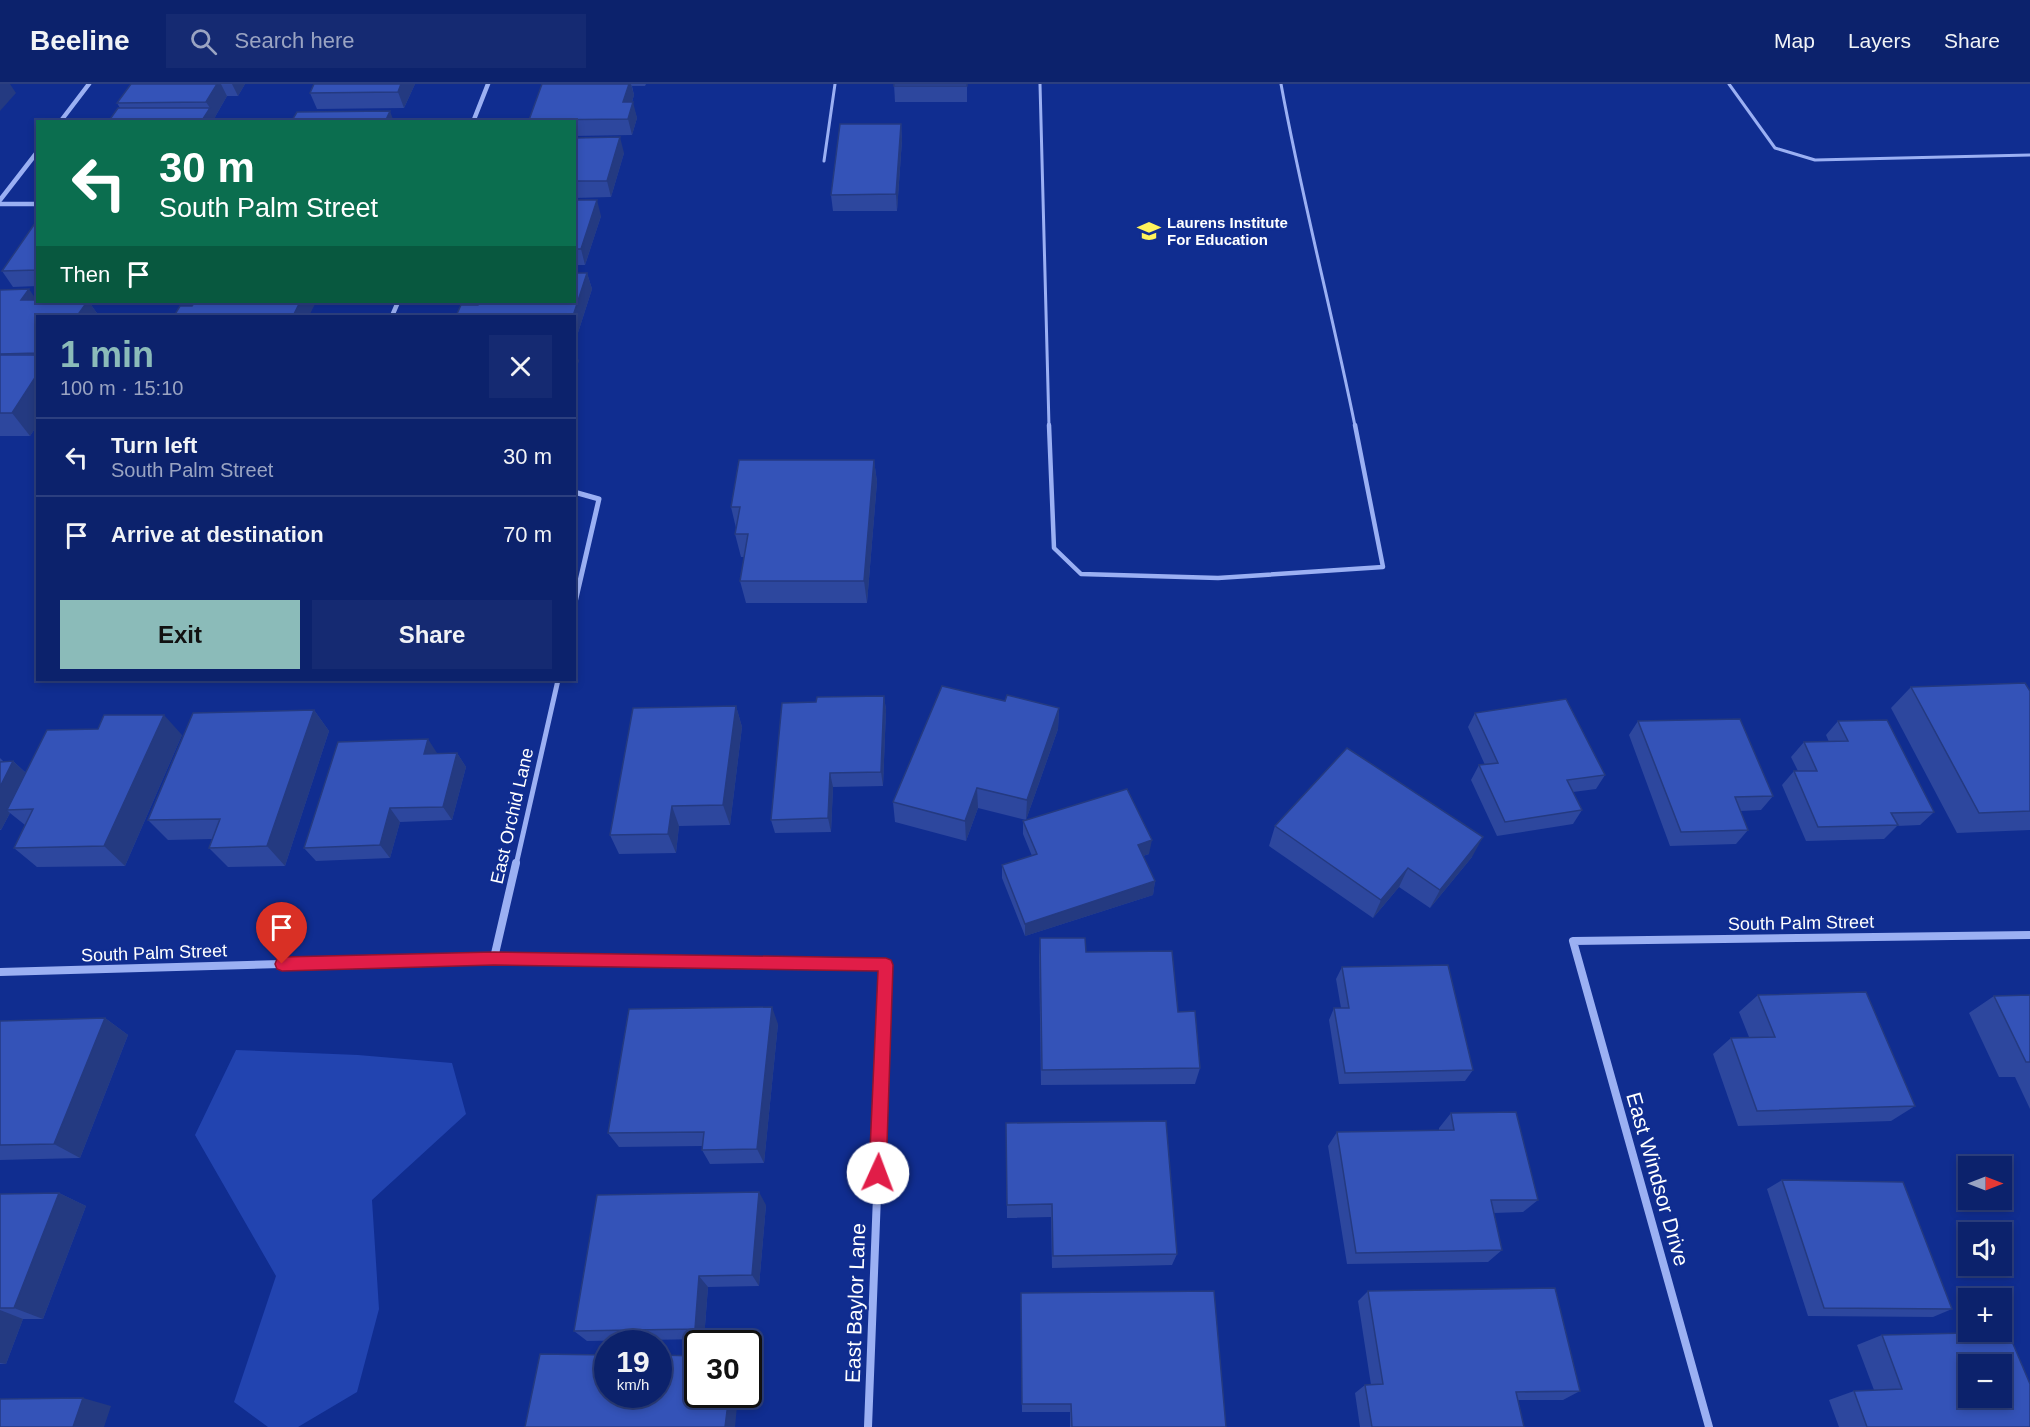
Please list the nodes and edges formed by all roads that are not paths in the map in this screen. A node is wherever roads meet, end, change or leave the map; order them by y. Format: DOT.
graph roads {
  1 [pos="89,84"];
  2 [pos="488,84"];
  3 [pos="835,84"];
  4 [pos="1041,84"];
  5 [pos="1281,84"];
  6 [pos="1729,84"];
  7 [pos="62,120"];
  8 [pos="474,120"];
  9 [pos="36,154"];
  10 [pos="2030,155"];
  11 [pos="824,161"];
  12 [pos="0,202"];
  13 [pos="36,204"];
  14 [pos="576,493"];
  15 [pos="576,598"];
  16 [pos="558,681"];
  17 [pos="2030,935"];
  18 [pos="1573,940"];
  19 [pos="494,958"];
  20 [pos="886,965"];
  21 [pos="0,972"];
  22 [pos="868,1427"];
  23 [pos="1709,1427"];
  1 -- 7 [label="street"];
  2 -- 8 [label="street"];
  3 -- 11 [label="lane"];
  4 -- 5 [label="lane"];
  6 -- 10 [label="lane"];
  9 -- 12 [label="street"];
  12 -- 13 [label="street"];
  14 -- 15 [label="street"];
  16 -- 19 [label="street, East Orchid Lane"];
  17 -- 18 [label="street, South Palm Street"];
  18 -- 23 [label="street, East Windsor Drive"];
  19 -- 20 [label="street, South Palm Street"];
  19 -- 21 [label="street, South Palm Street"];
  20 -- 22 [label="street, East Baylor Lane"];
}
